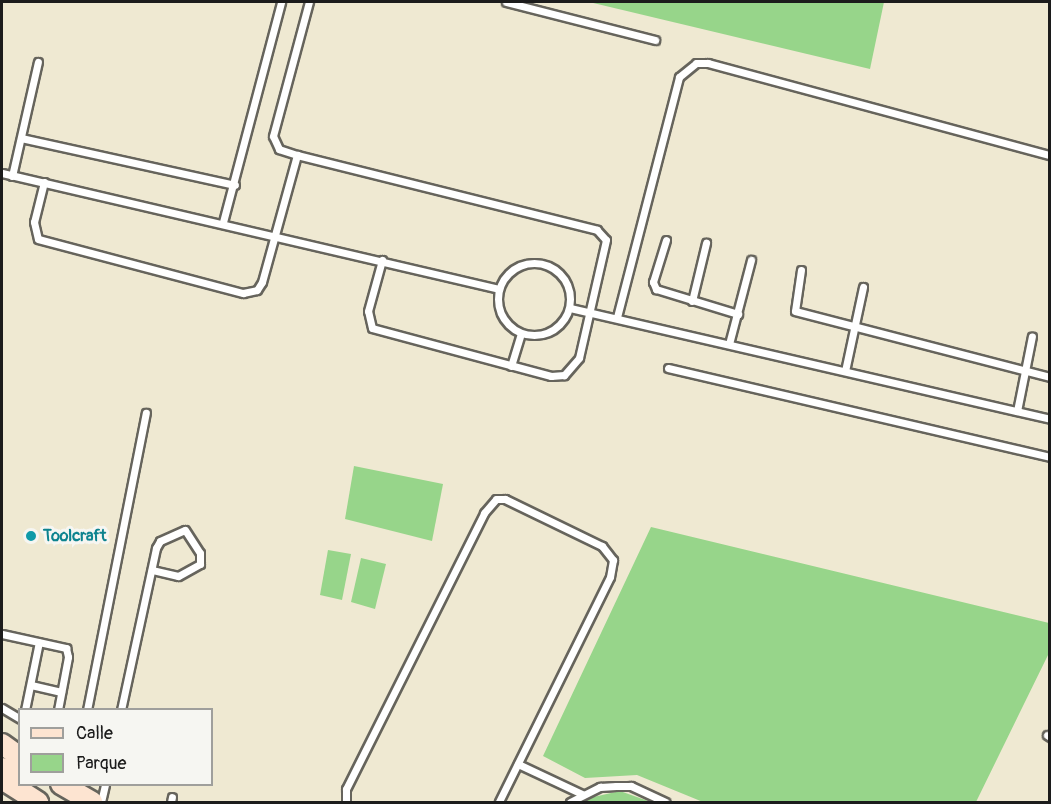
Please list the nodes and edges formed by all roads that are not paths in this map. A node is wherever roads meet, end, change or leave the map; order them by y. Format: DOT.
graph roads {
  1 [pos="281,2"];
  2 [pos="309,2"];
  3 [pos="506,2"];
  4 [pos="655,40"];
  5 [pos="38,62"];
  6 [pos="21,138"];
  7 [pos="297,155"];
  8 [pos="1050,155"];
  9 [pos="2,173"];
  10 [pos="12,176"];
  11 [pos="44,182"];
  12 [pos="235,185"];
  13 [pos="223,222"];
  14 [pos="276,235"];
  15 [pos="666,240"];
  16 [pos="706,243"];
  17 [pos="382,260"];
  18 [pos="751,260"];
  19 [pos="801,270"];
  20 [pos="863,287"];
  21 [pos="499,289"];
  22 [pos="692,301"];
  23 [pos="570,308"];
  24 [pos="589,312"];
  25 [pos="738,314"];
  26 [pos="617,317"];
  27 [pos="854,327"];
  28 [pos="521,333"];
  29 [pos="1032,336"];
  30 [pos="729,344"];
  31 [pos="511,366"];
  32 [pos="668,368"];
  33 [pos="845,371"];
  34 [pos="1025,371"];
  35 [pos="1050,377"];
  36 [pos="1017,411"];
  37 [pos="146,413"];
  38 [pos="1050,419"];
  39 [pos="1050,457"];
  40 [pos="152,570"];
  41 [pos="2,634"];
  42 [pos="39,642"];
  43 [pos="31,685"];
  44 [pos="62,692"];
  45 [pos="2,708"];
  46 [pos="25,708"];
  47 [pos="58,708"];
  48 [pos="87,708"];
  49 [pos="121,708"];
  50 [pos="18,719"];
  51 [pos="2,744"];
  52 [pos="18,756"];
  53 [pos="518,764"];
  54 [pos="18,767"];
  55 [pos="2,768"];
  56 [pos="2,779"];
  57 [pos="67,786"];
  58 [pos="105,786"];
  59 [pos="582,794"];
  60 [pos="38,802"];
  61 [pos="92,802"];
  62 [pos="101,802"];
  63 [pos="346,802"];
  64 [pos="499,802"];
  65 [pos="570,802"];
  66 [pos="665,802"];
  1 -- 12 [label="lane"];
  2 -- 7 [label="lane"];
  3 -- 4 [label="lane"];
  5 -- 6 [label="lane"];
  6 -- 10 [label="lane"];
  6 -- 12 [label="lane"];
  7 -- 14 [label="lane"];
  7 -- 24 [label="lane"];
  8 -- 26 [label="lane"];
  9 -- 10 [label="lane"];
  10 -- 11 [label="lane"];
  11 -- 13 [label="lane"];
  11 -- 14 [label="lane"];
  12 -- 13 [label="lane"];
  13 -- 14 [label="lane"];
  14 -- 17 [label="lane"];
  15 -- 22 [label="lane"];
  16 -- 22 [label="lane"];
  17 -- 21 [label="lane"];
  17 -- 31 [label="lane"];
  18 -- 25 [label="lane"];
  19 -- 27 [label="lane"];
  20 -- 27 [label="lane"];
  21 -- 23 [label="lane"];
  21 -- 28 [label="lane"];
  22 -- 25 [label="lane"];
  23 -- 24 [label="lane"];
  23 -- 28 [label="lane"];
  24 -- 26 [label="lane"];
  24 -- 31 [label="lane"];
  25 -- 30 [label="lane"];
  26 -- 30 [label="lane"];
  27 -- 33 [label="lane"];
  27 -- 34 [label="lane"];
  28 -- 31 [label="lane"];
  29 -- 34 [label="lane"];
  30 -- 33 [label="lane"];
  32 -- 39 [label="lane"];
  33 -- 36 [label="lane"];
  34 -- 35 [label="lane"];
  34 -- 36 [label="lane"];
  36 -- 38 [label="lane"];
  37 -- 48 [label="lane"];
  40 -- 40 [label="lane"];
  40 -- 49 [label="lane"];
  41 -- 42 [label="lane"];
  42 -- 43 [label="lane"];
  42 -- 44 [label="lane"];
  43 -- 44 [label="lane"];
  43 -- 46 [label="lane"];
  44 -- 47 [label="lane"];
  45 -- 50 [label="lane"];
  51 -- 52 [label="main road"];
  53 -- 59 [label="lane"];
  53 -- 63 [label="lane"];
  53 -- 64 [label="lane"];
  54 -- 55 [label="main road"];
  56 -- 60 [label="main road"];
  57 -- 61 [label="main road"];
  58 -- 62 [label="lane"];
  59 -- 65 [label="lane"];
  59 -- 66 [label="lane"];
}
